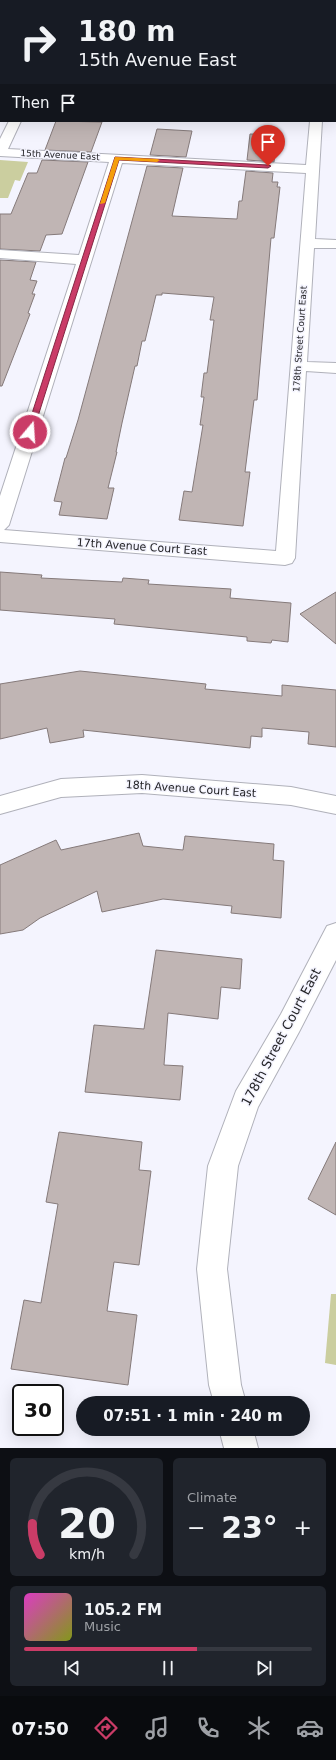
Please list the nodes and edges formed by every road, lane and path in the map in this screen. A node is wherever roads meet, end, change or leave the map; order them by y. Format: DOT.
graph roads {
  1 [pos="15,122"];
  2 [pos="316,122"];
  3 [pos="0,152"];
  4 [pos="117,158"];
  5 [pos="312,169"];
  6 [pos="307,243"];
  7 [pos="336,244"];
  8 [pos="0,254"];
  9 [pos="84,260"];
  10 [pos="299,366"];
  11 [pos="336,368"];
  12 [pos="0,525"];
  13 [pos="0,536"];
  14 [pos="285,558"];
  15 [pos="0,805"];
  16 [pos="336,805"];
  17 [pos="336,934"];
  18 [pos="228,1396"];
  19 [pos="238,1436"];
  20 [pos="241,1448"];
  1 -- 3 [label="street"];
  2 -- 5 [label="street, 178th Street Court East"];
  3 -- 4 [label="street, 15th Avenue East"];
  4 -- 5 [label="street, 15th Avenue East"];
  4 -- 9 [label="street"];
  5 -- 6 [label="street, 178th Street Court East"];
  6 -- 7 [label="street"];
  6 -- 10 [label="street, 178th Street Court East"];
  8 -- 9 [label="street"];
  9 -- 12 [label="street"];
  10 -- 11 [label="street"];
  10 -- 14 [label="street, 178th Street Court East"];
  13 -- 14 [label="street, 17th Avenue Court East"];
  15 -- 16 [label="street, 18th Avenue Court East"];
  17 -- 18 [label="street, 178th Street Court East"];
  19 -- 20 [label="street"];
}
